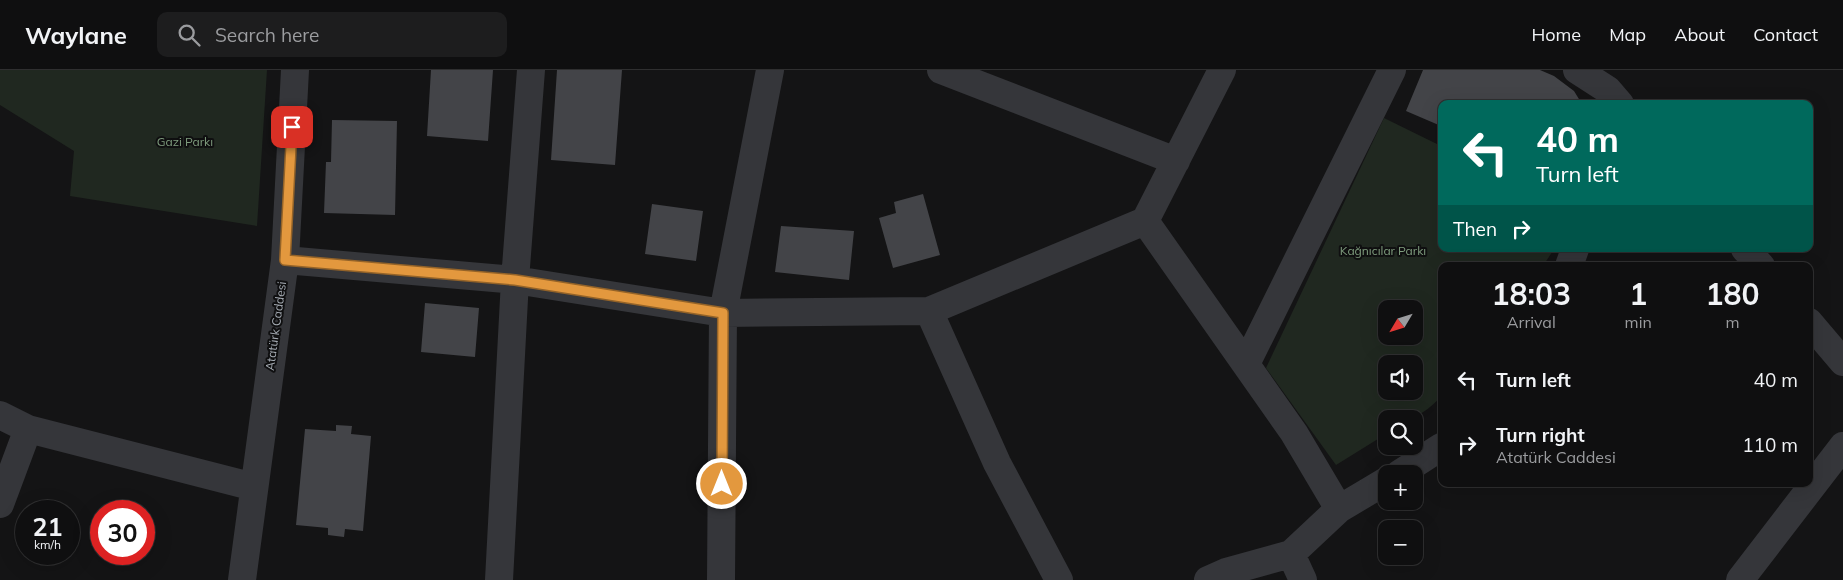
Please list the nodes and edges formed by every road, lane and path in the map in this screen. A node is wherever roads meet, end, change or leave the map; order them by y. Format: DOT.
graph roads {
  1 [pos="295,70"];
  2 [pos="531,70"];
  3 [pos="770,70"];
  4 [pos="940,70"];
  5 [pos="1222,70"];
  6 [pos="1392,70"];
  7 [pos="1576,70"];
  8 [pos="1613,92"];
  9 [pos="1176,161"];
  10 [pos="1145,221"];
  11 [pos="1749,252"];
  12 [pos="285,260"];
  13 [pos="1757,262"];
  14 [pos="515,280"];
  15 [pos="929,311"];
  16 [pos="723,313"];
  17 [pos="1813,327"];
  18 [pos="1843,362"];
  19 [pos="1246,364"];
  20 [pos="0,416"];
  21 [pos="28,429"];
  22 [pos="1843,446"];
  23 [pos="1438,449"];
  24 [pos="1413,465"];
  25 [pos="1813,485"];
  26 [pos="1378,486"];
  27 [pos="254,487"];
  28 [pos="1811,487"];
  29 [pos="0,504"];
  30 [pos="1340,509"];
  31 [pos="1291,554"];
  32 [pos="242,580"];
  33 [pos="499,580"];
  34 [pos="721,580"];
  35 [pos="1059,580"];
  36 [pos="1208,580"];
  37 [pos="1303,580"];
  38 [pos="1740,580"];
  1 -- 12 [label="street, Atatürk Caddesi"];
  2 -- 14 [label="street"];
  3 -- 16 [label="street"];
  4 -- 9 [label="street"];
  5 -- 9 [label="street"];
  6 -- 19 [label="street"];
  7 -- 8 [label="street"];
  9 -- 10 [label="street"];
  10 -- 15 [label="street"];
  10 -- 19 [label="street"];
  11 -- 13 [label="street"];
  12 -- 14 [label="street"];
  12 -- 27 [label="street, Atatürk Caddesi"];
  14 -- 16 [label="street"];
  14 -- 33 [label="street"];
  15 -- 16 [label="street"];
  15 -- 35 [label="street"];
  16 -- 34 [label="street"];
  17 -- 18 [label="street"];
  19 -- 30 [label="street"];
  20 -- 21 [label="street"];
  21 -- 27 [label="street"];
  21 -- 29 [label="street"];
  22 -- 25 [label="street"];
  23 -- 24 [label="street"];
  26 -- 30 [label="street"];
  27 -- 32 [label="street, Atatürk Caddesi"];
  28 -- 38 [label="street"];
  30 -- 31 [label="street"];
  31 -- 36 [label="street"];
  31 -- 37 [label="street"];
}
